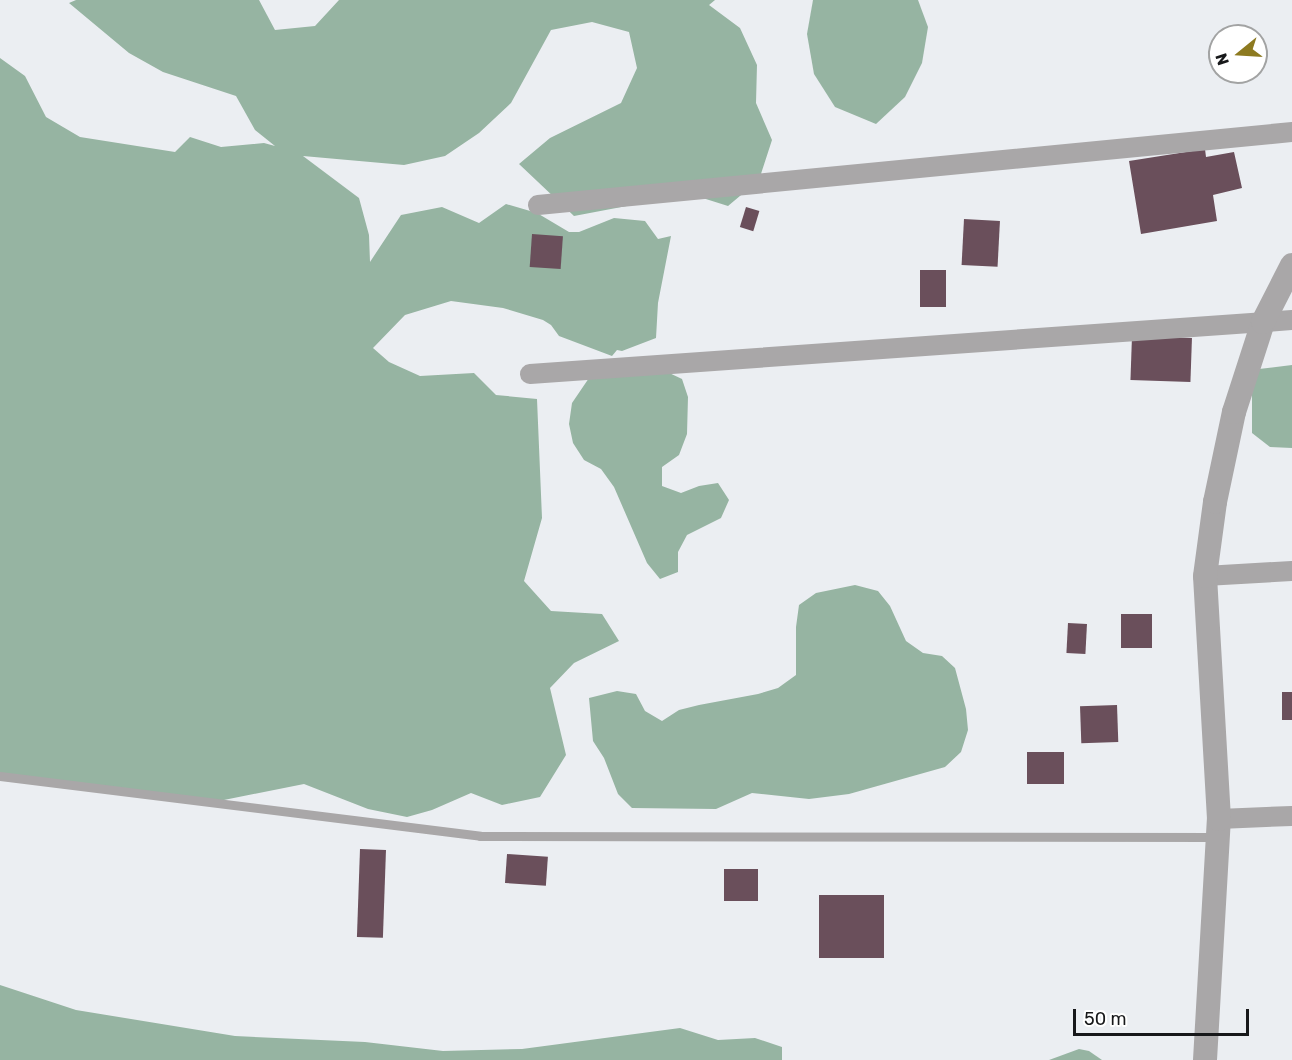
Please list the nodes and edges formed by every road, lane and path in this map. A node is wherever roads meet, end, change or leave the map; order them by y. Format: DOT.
graph roads {
  1 [pos="1292,132"];
  2 [pos="538,205"];
  3 [pos="1292,265"];
  4 [pos="1292,320"];
  5 [pos="1263,322"];
  6 [pos="530,374"];
  7 [pos="1292,571"];
  8 [pos="1205,576"];
  9 [pos="0,776"];
  10 [pos="1292,816"];
  11 [pos="1219,828"];
  12 [pos="1204,1060"];
  1 -- 2 [label="street"];
  3 -- 5 [label="street"];
  4 -- 5 [label="street"];
  5 -- 6 [label="street"];
  5 -- 8 [label="street"];
  7 -- 8 [label="street"];
  8 -- 11 [label="street"];
  9 -- 11 [label="lane"];
  10 -- 11 [label="street"];
  11 -- 12 [label="street"];
}
